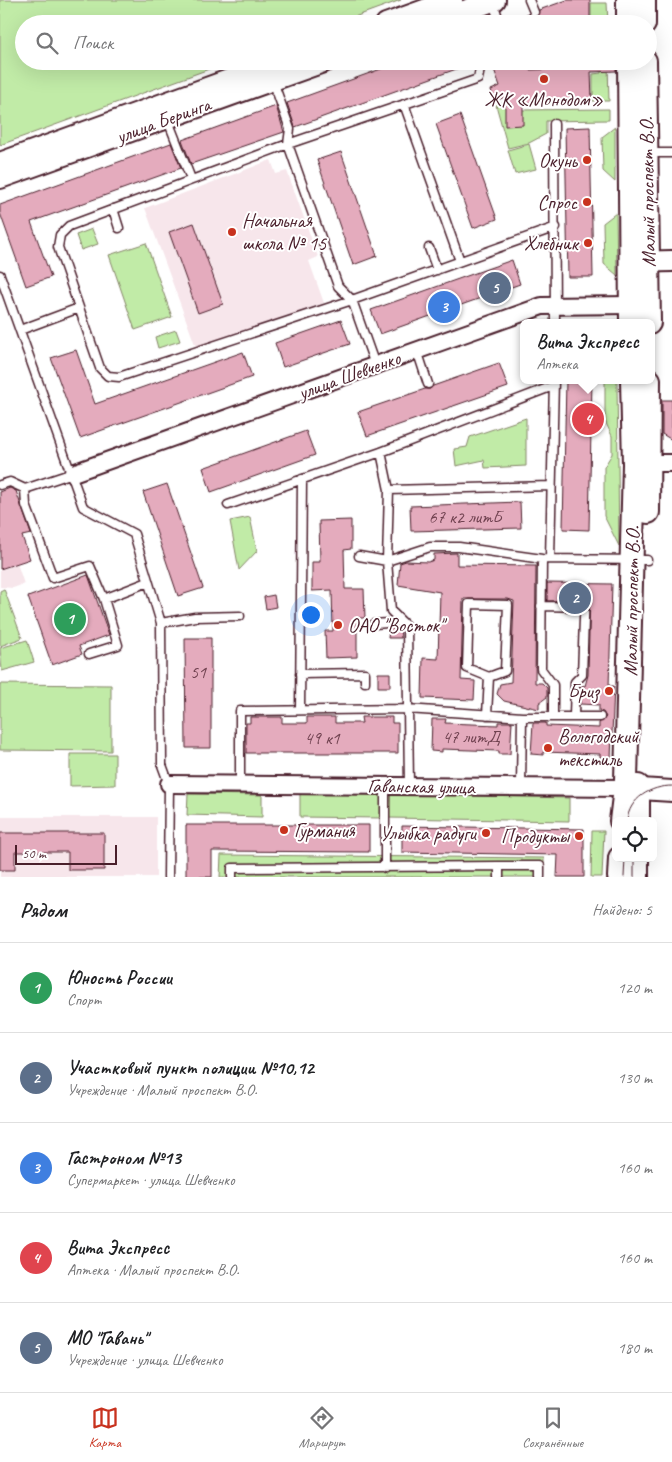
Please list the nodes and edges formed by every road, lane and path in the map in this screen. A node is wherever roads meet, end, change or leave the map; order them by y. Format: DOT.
graph roads {
  1 [pos="493,0"];
  2 [pos="530,0"];
  3 [pos="628,0"];
  4 [pos="644,0"];
  5 [pos="458,8"];
  6 [pos="534,12"];
  7 [pos="426,15"];
  8 [pos="445,15"];
  9 [pos="497,15"];
  10 [pos="628,15"];
  11 [pos="644,15"];
  12 [pos="271,70"];
  13 [pos="274,70"];
  14 [pos="480,70"];
  15 [pos="629,70"];
  16 [pos="644,70"];
  17 [pos="404,104"];
  18 [pos="164,111"];
  19 [pos="554,124"];
  20 [pos="288,144"];
  21 [pos="638,153"];
  22 [pos="672,153"];
  23 [pos="0,162"];
  24 [pos="0,178"];
  25 [pos="191,179"];
  26 [pos="113,209"];
  27 [pos="556,226"];
  28 [pos="120,228"];
  29 [pos="429,248"];
  30 [pos="460,261"];
  31 [pos="672,261"];
  32 [pos="639,262"];
  33 [pos="437,270"];
  34 [pos="0,275"];
  35 [pos="352,300"];
  36 [pos="555,305"];
  37 [pos="79,308"];
  38 [pos="631,314"];
  39 [pos="555,319"];
  40 [pos="648,319"];
  41 [pos="20,330"];
  42 [pos="417,350"];
  43 [pos="375,365"];
  44 [pos="428,384"];
  45 [pos="551,384"];
  46 [pos="554,384"];
  47 [pos="632,384"];
  48 [pos="649,384"];
  49 [pos="381,452"];
  50 [pos="642,463"];
  51 [pos="672,463"];
  52 [pos="73,473"];
  53 [pos="302,479"];
  54 [pos="0,485"];
  55 [pos="551,486"];
  56 [pos="25,489"];
  57 [pos="388,490"];
  58 [pos="228,505"];
  59 [pos="358,556"];
  60 [pos="546,559"];
  61 [pos="639,560"];
  62 [pos="387,561"];
  63 [pos="148,582"];
  64 [pos="584,590"];
  65 [pos="104,599"];
  66 [pos="542,606"];
  67 [pos="584,606"];
  68 [pos="240,616"];
  69 [pos="402,622"];
  70 [pos="161,623"];
  71 [pos="374,624"];
  72 [pos="89,654"];
  73 [pos="300,674"];
  74 [pos="489,678"];
  75 [pos="365,682"];
  76 [pos="407,709"];
  77 [pos="300,710"];
  78 [pos="487,715"];
  79 [pos="553,716"];
  80 [pos="574,716"];
  81 [pos="522,717"];
  82 [pos="600,717"];
  83 [pos="169,784"];
  84 [pos="240,784"];
  85 [pos="385,786"];
  86 [pos="408,786"];
  87 [pos="521,787"];
  88 [pos="632,788"];
  89 [pos="672,791"];
  90 [pos="622,817"];
  91 [pos="637,817"];
  92 [pos="620,862"];
  93 [pos="637,862"];
  94 [pos="498,866"];
  95 [pos="385,868"];
  96 [pos="168,877"];
  97 [pos="232,877"];
  98 [pos="498,877"];
  99 [pos="540,877"];
  100 [pos="619,877"];
  101 [pos="637,877"];
  1 -- 5 [label="street"];
  1 -- 9 [label="lane"];
  2 -- 6 [label="lane"];
  3 -- 10 [label="main road"];
  4 -- 11 [label="main road"];
  5 -- 7 [label="street"];
  5 -- 8 [label="street"];
  12 -- 18 [label="street, улица Беринга"];
  13 -- 20 [label="lane"];
  14 -- 17 [label="lane"];
  15 -- 21 [label="main road, Малый проспект В.О."];
  16 -- 21 [label="main road, Малый проспект В.О."];
  17 -- 20 [label="lane"];
  17 -- 30 [label="lane"];
  18 -- 23 [label="street, улица Беринга"];
  18 -- 24 [label="street, улица Беринга"];
  18 -- 25 [label="lane"];
  19 -- 27 [label="lane"];
  20 -- 25 [label="lane"];
  20 -- 35 [label="lane"];
  21 -- 22 [label="lane"];
  21 -- 32 [label="main road, Малый проспект В.О."];
  25 -- 26 [label="lane"];
  26 -- 28 [label="lane"];
  26 -- 37 [label="lane"];
  27 -- 30 [label="lane"];
  27 -- 36 [label="lane"];
  29 -- 33 [label="lane"];
  30 -- 33 [label="lane"];
  31 -- 32 [label="street"];
  32 -- 38 [label="main road, Малый проспект В.О."];
  32 -- 40 [label="main road, Малый проспект В.О."];
  33 -- 35 [label="lane"];
  34 -- 41 [label="lane"];
  35 -- 37 [label="lane"];
  35 -- 43 [label="lane"];
  36 -- 38 [label="street, улица Шевченко"];
  36 -- 39 [label="lane"];
  36 -- 42 [label="street, улица Шевченко"];
  37 -- 41 [label="lane"];
  41 -- 52 [label="lane"];
  42 -- 43 [label="street, улица Шевченко"];
  42 -- 44 [label="lane"];
  43 -- 52 [label="street, улица Шевченко"];
  45 -- 49 [label="lane"];
  46 -- 55 [label="lane"];
  47 -- 50 [label="main road, Малый проспект В.О."];
  48 -- 50 [label="main road, Малый проспект В.О."];
  49 -- 53 [label="lane"];
  49 -- 57 [label="lane"];
  50 -- 51 [label="street"];
  50 -- 61 [label="main road, Малый проспект В.О."];
  52 -- 56 [label="lane"];
  52 -- 63 [label="lane"];
  53 -- 58 [label="lane"];
  53 -- 73 [label="lane"];
  54 -- 56 [label="lane"];
  55 -- 57 [label="lane"];
  55 -- 60 [label="lane"];
  56 -- 65 [label="lane"];
  57 -- 62 [label="lane"];
  59 -- 62 [label="lane"];
  60 -- 61 [label="lane"];
  60 -- 62 [label="lane"];
  60 -- 66 [label="lane"];
  61 -- 88 [label="main road, Малый проспект В.О."];
  62 -- 69 [label="lane"];
  63 -- 65 [label="lane"];
  63 -- 70 [label="lane"];
  64 -- 67 [label="lane"];
  65 -- 72 [label="lane"];
  66 -- 67 [label="lane"];
  66 -- 79 [label="lane"];
  67 -- 80 [label="lane"];
  68 -- 70 [label="lane"];
  69 -- 71 [label="lane"];
  69 -- 76 [label="lane"];
  70 -- 83 [label="lane"];
  73 -- 75 [label="lane"];
  73 -- 77 [label="lane"];
  74 -- 74 [label="lane"];
  74 -- 78 [label="lane"];
  76 -- 77 [label="lane"];
  76 -- 78 [label="lane"];
  76 -- 86 [label="lane"];
  77 -- 84 [label="lane"];
  78 -- 81 [label="lane"];
  79 -- 80 [label="lane"];
  79 -- 81 [label="lane"];
  80 -- 82 [label="lane"];
  81 -- 87 [label="lane"];
  83 -- 84 [label="street, Гаванская улица"];
  83 -- 96 [label="lane"];
  84 -- 85 [label="street, Гаванская улица"];
  85 -- 86 [label="street, Гаванская улица"];
  85 -- 95 [label="lane"];
  86 -- 87 [label="street, Гаванская улица"];
  87 -- 88 [label="street, Гаванская улица"];
  88 -- 89 [label="street, Гаванская улица"];
  88 -- 90 [label="main road, Малый проспект В.О."];
  88 -- 91 [label="main road, Малый проспект В.О."];
  92 -- 100 [label="main road"];
  93 -- 101 [label="main road"];
  94 -- 95 [label="lane"];
  94 -- 98 [label="lane"];
  94 -- 99 [label="lane"];
  95 -- 97 [label="lane"];
}
